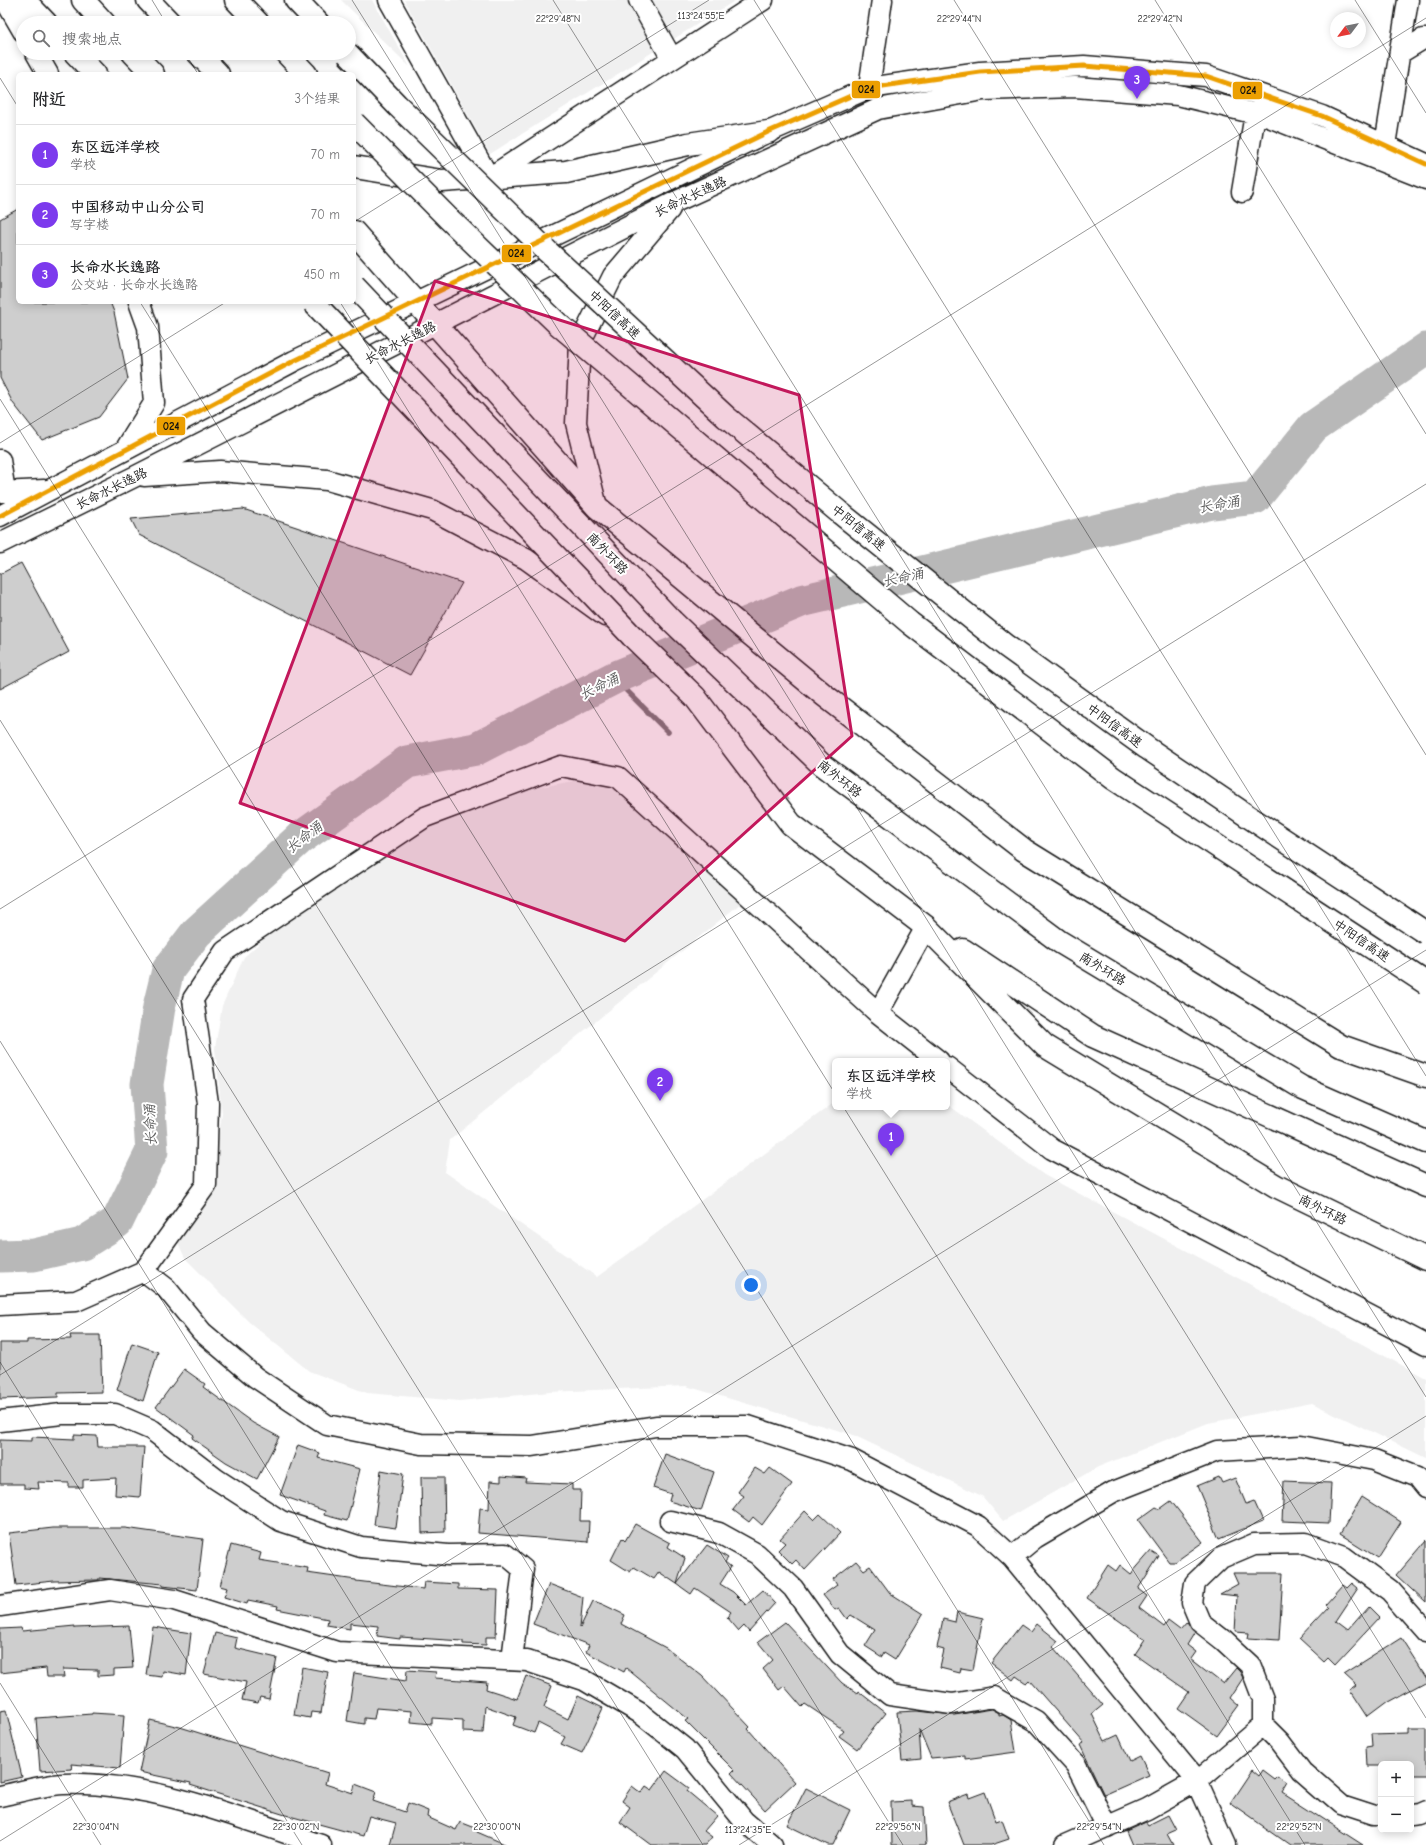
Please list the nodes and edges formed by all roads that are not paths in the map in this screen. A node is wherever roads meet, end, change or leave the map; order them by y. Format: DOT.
graph roads {
  1 [pos="5,0"];
  2 [pos="24,0"];
  3 [pos="148,0"];
  4 [pos="236,0"];
  5 [pos="296,0"];
  6 [pos="389,0"];
  7 [pos="639,0"];
  8 [pos="763,0"];
  9 [pos="882,0"];
  10 [pos="1408,0"];
  11 [pos="84,1"];
  12 [pos="39,16"];
  13 [pos="98,16"];
  14 [pos="163,16"];
  15 [pos="251,16"];
  16 [pos="311,16"];
  17 [pos="16,19"];
  18 [pos="1426,39"];
  19 [pos="1400,53"];
  20 [pos="672,59"];
  21 [pos="40,60"];
  22 [pos="82,60"];
  23 [pos="140,60"];
  24 [pos="205,60"];
  25 [pos="293,60"];
  26 [pos="354,60"];
  27 [pos="47,72"];
  28 [pos="93,72"];
  29 [pos="151,72"];
  30 [pos="216,72"];
  31 [pos="304,72"];
  32 [pos="869,88"];
  33 [pos="1255,114"];
  34 [pos="356,125"];
  35 [pos="768,132"];
  36 [pos="1385,145"];
  37 [pos="1426,164"];
  38 [pos="356,167"];
  39 [pos="489,178"];
  40 [pos="1426,179"];
  41 [pos="1242,192"];
  42 [pos="676,201"];
  43 [pos="356,234"];
  44 [pos="356,288"];
  45 [pos="415,301"];
  46 [pos="140,304"];
  47 [pos="315,304"];
  48 [pos="435,324"];
  49 [pos="125,450"];
  50 [pos="0,460"];
  51 [pos="136,476"];
  52 [pos="51,490"];
  53 [pos="2,492"];
  54 [pos="597,507"];
  55 [pos="0,516"];
  56 [pos="0,543"];
  57 [pos="632,636"];
  58 [pos="926,927"];
  59 [pos="1426,933"];
  60 [pos="1426,983"];
  61 [pos="878,1013"];
  62 [pos="935,1058"];
  63 [pos="950,1069"];
  64 [pos="1426,1076"];
  65 [pos="1426,1142"];
  66 [pos="1426,1186"];
  67 [pos="1426,1260"];
  68 [pos="144,1271"];
  69 [pos="0,1305"];
  70 [pos="1426,1346"];
  71 [pos="0,1421"];
  72 [pos="1426,1488"];
  73 [pos="670,1521"];
  74 [pos="1012,1557"];
  75 [pos="0,1606"];
  76 [pos="1426,1632"];
  77 [pos="512,1660"];
  78 [pos="1263,1725"];
  79 [pos="1197,1781"];
  80 [pos="0,1796"];
  81 [pos="1426,1811"];
  82 [pos="1414,1815"];
  83 [pos="1378,1816"];
  84 [pos="1107,1827"];
  85 [pos="321,1845"];
  86 [pos="772,1845"];
  87 [pos="1065,1845"];
  88 [pos="1226,1845"];
  1 -- 17 [label="street"];
  2 -- 12 [label="highway"];
  3 -- 14 [label="highway"];
  4 -- 15 [label="highway"];
  5 -- 16 [label="highway"];
  6 -- 39 [label="street"];
  7 -- 20 [label="street"];
  8 -- 20 [label="street"];
  9 -- 32 [label="street"];
  10 -- 19 [label="street"];
  11 -- 13 [label="highway"];
  18 -- 19 [label="street"];
  19 -- 36 [label="street"];
  20 -- 39 [label="street"];
  21 -- 27 [label="street"];
  22 -- 28 [label="highway"];
  23 -- 29 [label="highway"];
  24 -- 30 [label="highway"];
  25 -- 31 [label="highway"];
  26 -- 59 [label="highway, 中阳信高速, bridge"];
  32 -- 35 [label="street, 长命水长逸路"];
  32 -- 36 [label="street, 长命水长逸路"];
  33 -- 40 [label="street, 长命水长逸路"];
  33 -- 41 [label="street"];
  33 -- 42 [label="street, 长命水长逸路"];
  34 -- 60 [label="highway, 中阳信高速, bridge"];
  35 -- 39 [label="highway"];
  35 -- 45 [label="street, 长命水长逸路"];
  36 -- 37 [label="street, 长命水长逸路"];
  38 -- 39 [label="highway"];
  42 -- 48 [label="street, 长命水长逸路"];
  42 -- 54 [label="street"];
  43 -- 45 [label="highway, 南外环路"];
  44 -- 65 [label="highway, 南外环路, bridge"];
  45 -- 48 [label="highway, 南外环路"];
  45 -- 49 [label="street, 长命水长逸路"];
  46 -- 49 [label="street"];
  47 -- 57 [label="highway, 南外环路, bridge"];
  48 -- 51 [label="street, 长命水长逸路"];
  48 -- 54 [label="highway, 南外环路"];
  49 -- 52 [label="street, 长命水长逸路"];
  50 -- 53 [label="street"];
  51 -- 56 [label="street, 长命水长逸路"];
  51 -- 57 [label="street"];
  52 -- 53 [label="street"];
  52 -- 55 [label="street, 长命水长逸路"];
  54 -- 64 [label="highway, 南外环路"];
  57 -- 58 [label="highway, 南外环路"];
  58 -- 61 [label="street"];
  58 -- 66 [label="highway"];
  58 -- 67 [label="highway, 南外环路"];
  61 -- 62 [label="street"];
  61 -- 68 [label="street"];
  63 -- 70 [label="street"];
  68 -- 69 [label="street"];
  68 -- 74 [label="street"];
  71 -- 77 [label="street"];
  72 -- 74 [label="street"];
  73 -- 84 [label="street"];
  74 -- 79 [label="street"];
  75 -- 77 [label="street"];
  76 -- 78 [label="street"];
  77 -- 86 [label="street"];
  78 -- 79 [label="street"];
  78 -- 83 [label="street"];
  79 -- 84 [label="street"];
  79 -- 88 [label="street"];
  80 -- 85 [label="street"];
  81 -- 82 [label="street"];
  84 -- 87 [label="street"];
}
